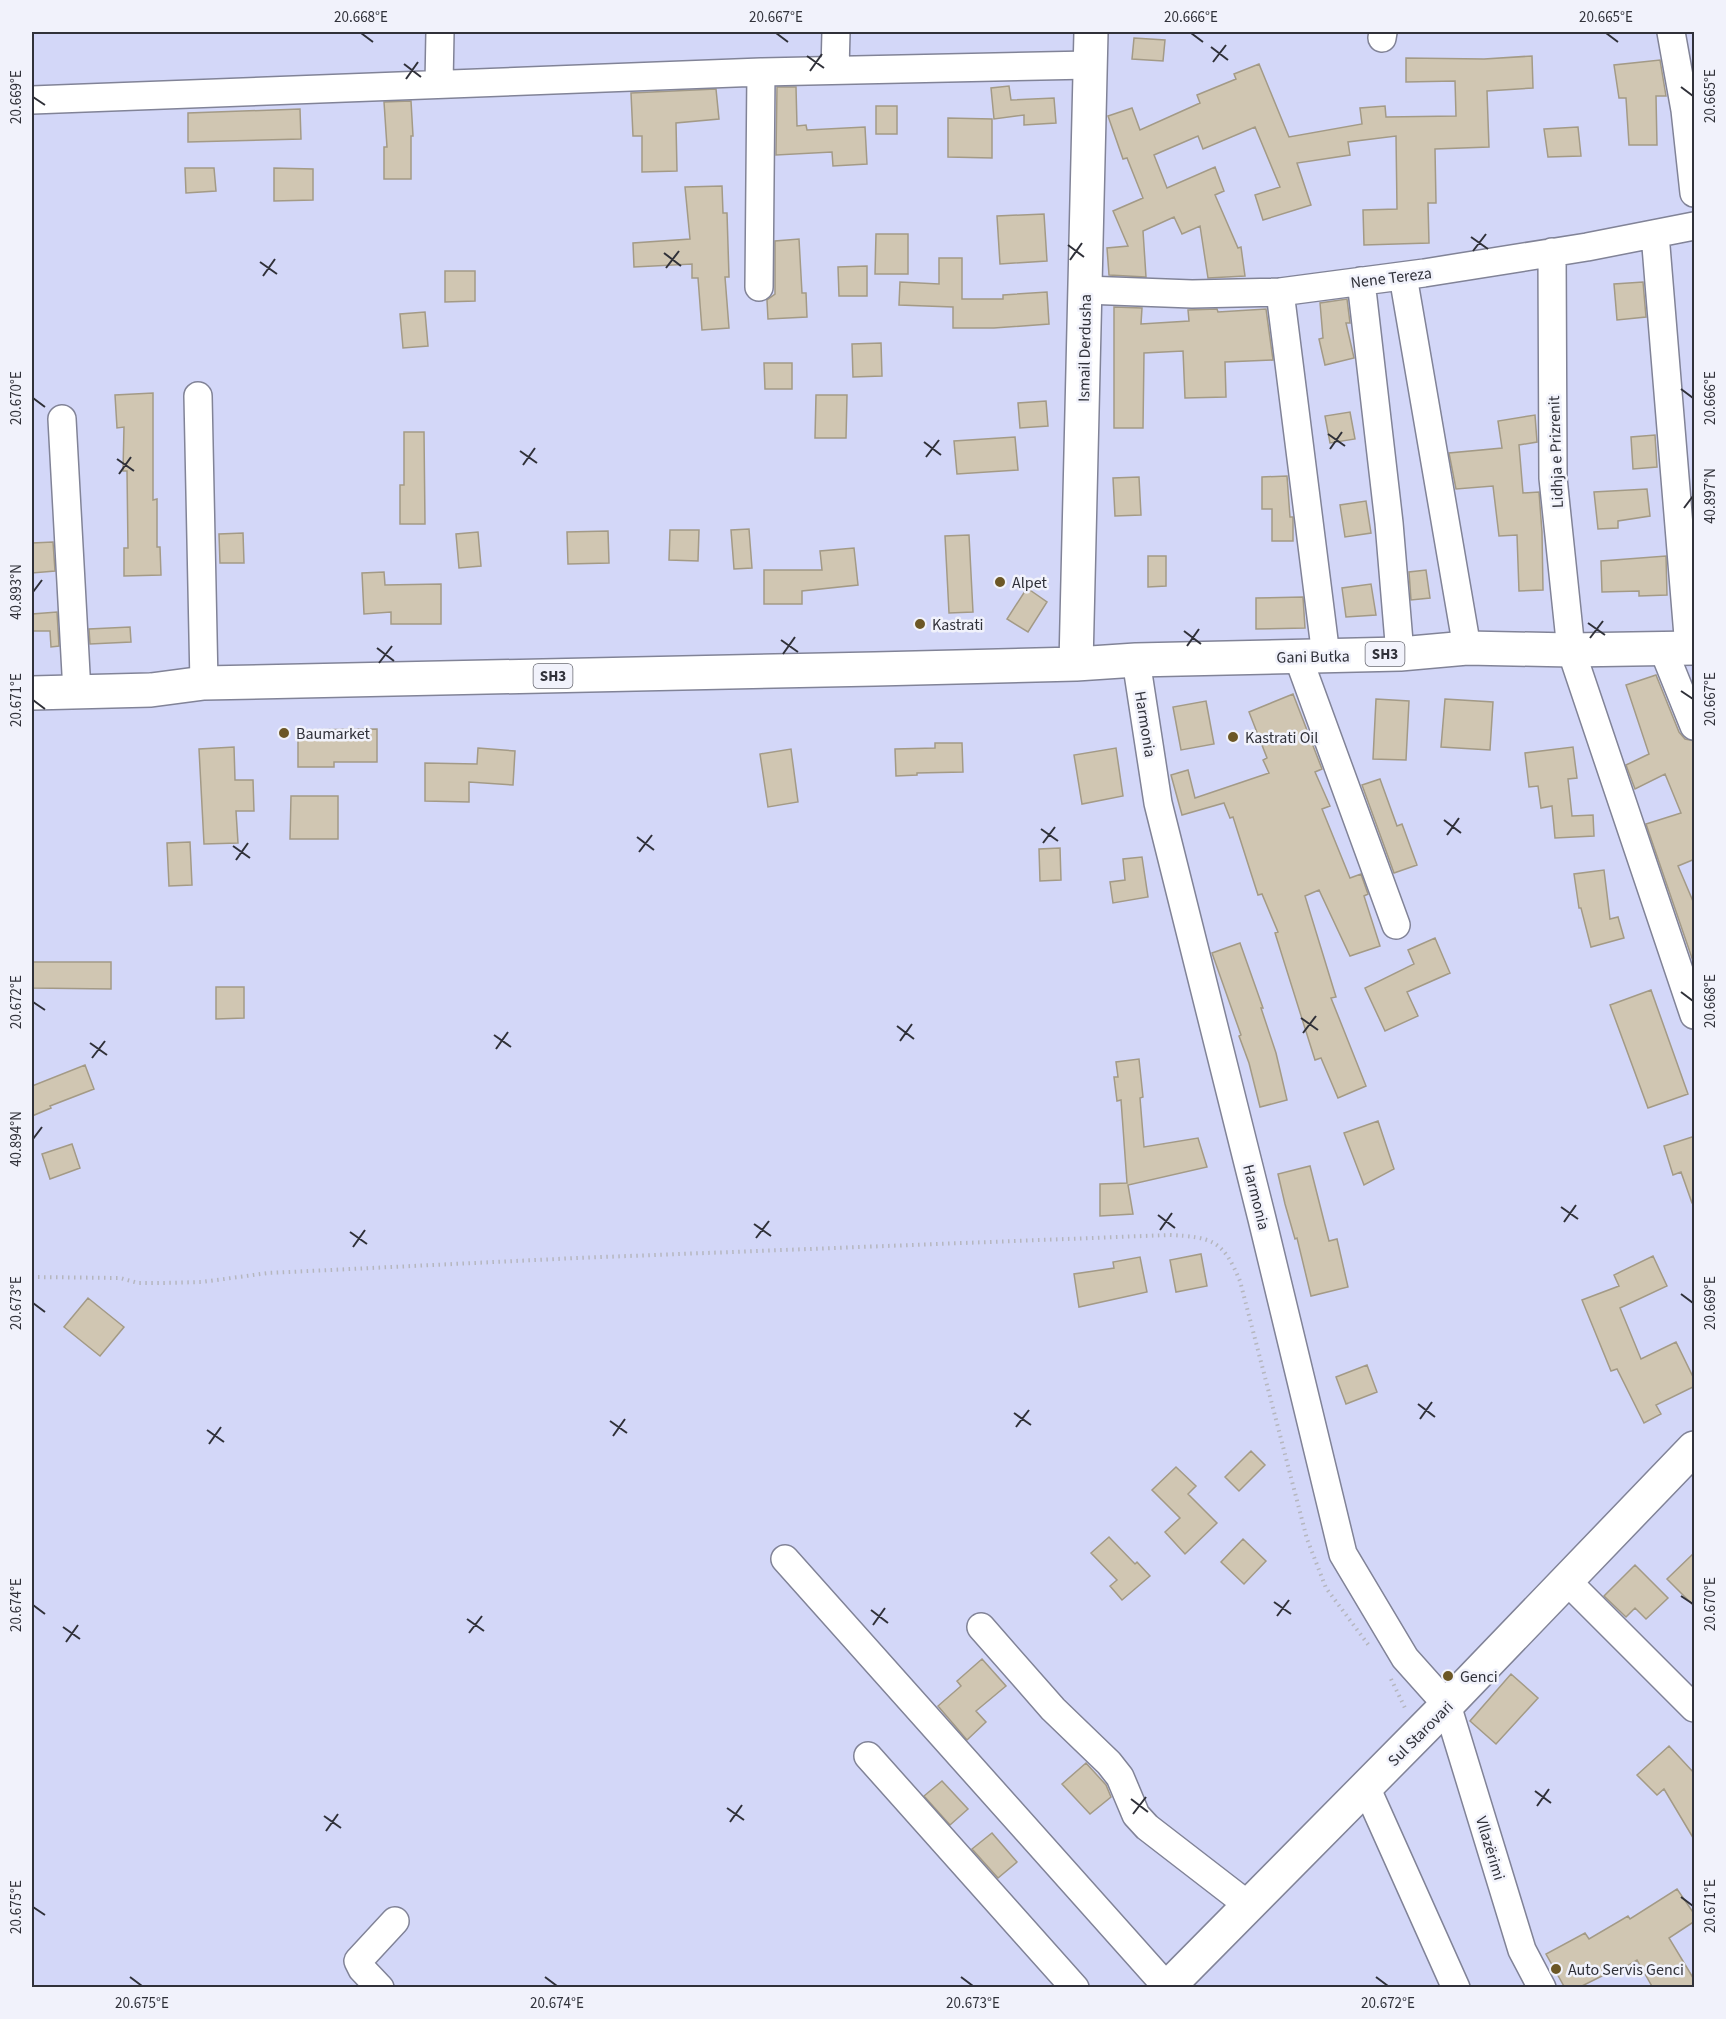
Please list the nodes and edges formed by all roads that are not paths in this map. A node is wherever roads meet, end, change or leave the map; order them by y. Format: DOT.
graph roads {
  1 [pos="440,32"];
  2 [pos="836,32"];
  3 [pos="1091,32"];
  4 [pos="1671,32"];
  5 [pos="1090,65"];
  6 [pos="834,70"];
  7 [pos="761,72"];
  8 [pos="438,84"];
  9 [pos="32,100"];
  10 [pos="1695,193"];
  11 [pos="1695,226"];
  12 [pos="1655,234"];
  13 [pos="1552,252"];
  14 [pos="1403,276"];
  15 [pos="1361,280"];
  16 [pos="759,287"];
  17 [pos="1085,290"];
  18 [pos="1280,292"];
  19 [pos="198,396"];
  20 [pos="62,419"];
  21 [pos="1467,648"];
  22 [pos="1682,648"];
  23 [pos="1571,650"];
  24 [pos="1400,654"];
  25 [pos="1312,656"];
  26 [pos="1137,660"];
  27 [pos="1076,663"];
  28 [pos="204,683"];
  29 [pos="77,692"];
  30 [pos="32,693"];
  31 [pos="1695,726"];
  32 [pos="1396,925"];
  33 [pos="1695,1014"];
  34 [pos="1695,1448"];
  35 [pos="785,1559"];
  36 [pos="1567,1581"];
  37 [pos="981,1628"];
  38 [pos="1447,1705"];
  39 [pos="1695,1708"];
  40 [pos="868,1756"];
  41 [pos="1366,1787"];
  42 [pos="1248,1905"];
  43 [pos="395,1921"];
  44 [pos="1167,1987"];
  45 [pos="380,1988"];
  46 [pos="1075,1988"];
  47 [pos="1456,1988"];
  48 [pos="1542,1988"];
  1 -- 8 [label="street"];
  2 -- 6 [label="street"];
  3 -- 5 [label="main road, Ismail Derdusha"];
  4 -- 10 [label="street"];
  5 -- 6 [label="street"];
  5 -- 17 [label="main road, Ismail Derdusha"];
  6 -- 7 [label="street"];
  7 -- 8 [label="street"];
  7 -- 16 [label="street"];
  8 -- 9 [label="street"];
  11 -- 12 [label="street, Nene Tereza"];
  12 -- 13 [label="street, Nene Tereza"];
  12 -- 22 [label="street"];
  13 -- 14 [label="street, Nene Tereza"];
  13 -- 23 [label="street, Lidhja e Prizrenit"];
  14 -- 15 [label="street, Nene Tereza"];
  14 -- 21 [label="street"];
  15 -- 18 [label="street, Nene Tereza"];
  15 -- 24 [label="street"];
  17 -- 18 [label="street, Nene Tereza"];
  17 -- 27 [label="main road, Ismail Derdusha"];
  18 -- 25 [label="street"];
  19 -- 28 [label="street"];
  20 -- 29 [label="street"];
  21 -- 23 [label="main road, Gani Butka / SH3"];
  21 -- 24 [label="main road, Gani Butka / SH3"];
  22 -- 23 [label="main road, Gani Butka / SH3"];
  22 -- 31 [label="street"];
  23 -- 33 [label="street, Lidhja e Prizrenit"];
  24 -- 25 [label="main road, Gani Butka / SH3"];
  25 -- 26 [label="main road, Gani Butka / SH3"];
  25 -- 32 [label="street"];
  26 -- 27 [label="main road, Gani Butka / SH3"];
  26 -- 38 [label="street, Harmonia"];
  27 -- 28 [label="main road, SH3"];
  28 -- 29 [label="main road, SH3"];
  29 -- 30 [label="main road, SH3"];
  34 -- 36 [label="main road, Sul Starovari"];
  35 -- 44 [label="street"];
  36 -- 38 [label="main road, Sul Starovari"];
  36 -- 39 [label="street"];
  37 -- 42 [label="street"];
  38 -- 41 [label="main road, Sul Starovari"];
  38 -- 48 [label="street, Vllazërimi"];
  40 -- 46 [label="street"];
  41 -- 42 [label="main road, Sul Starovari"];
  41 -- 47 [label="street"];
  42 -- 44 [label="main road, Sul Starovari"];
  43 -- 45 [label="street"];
}
